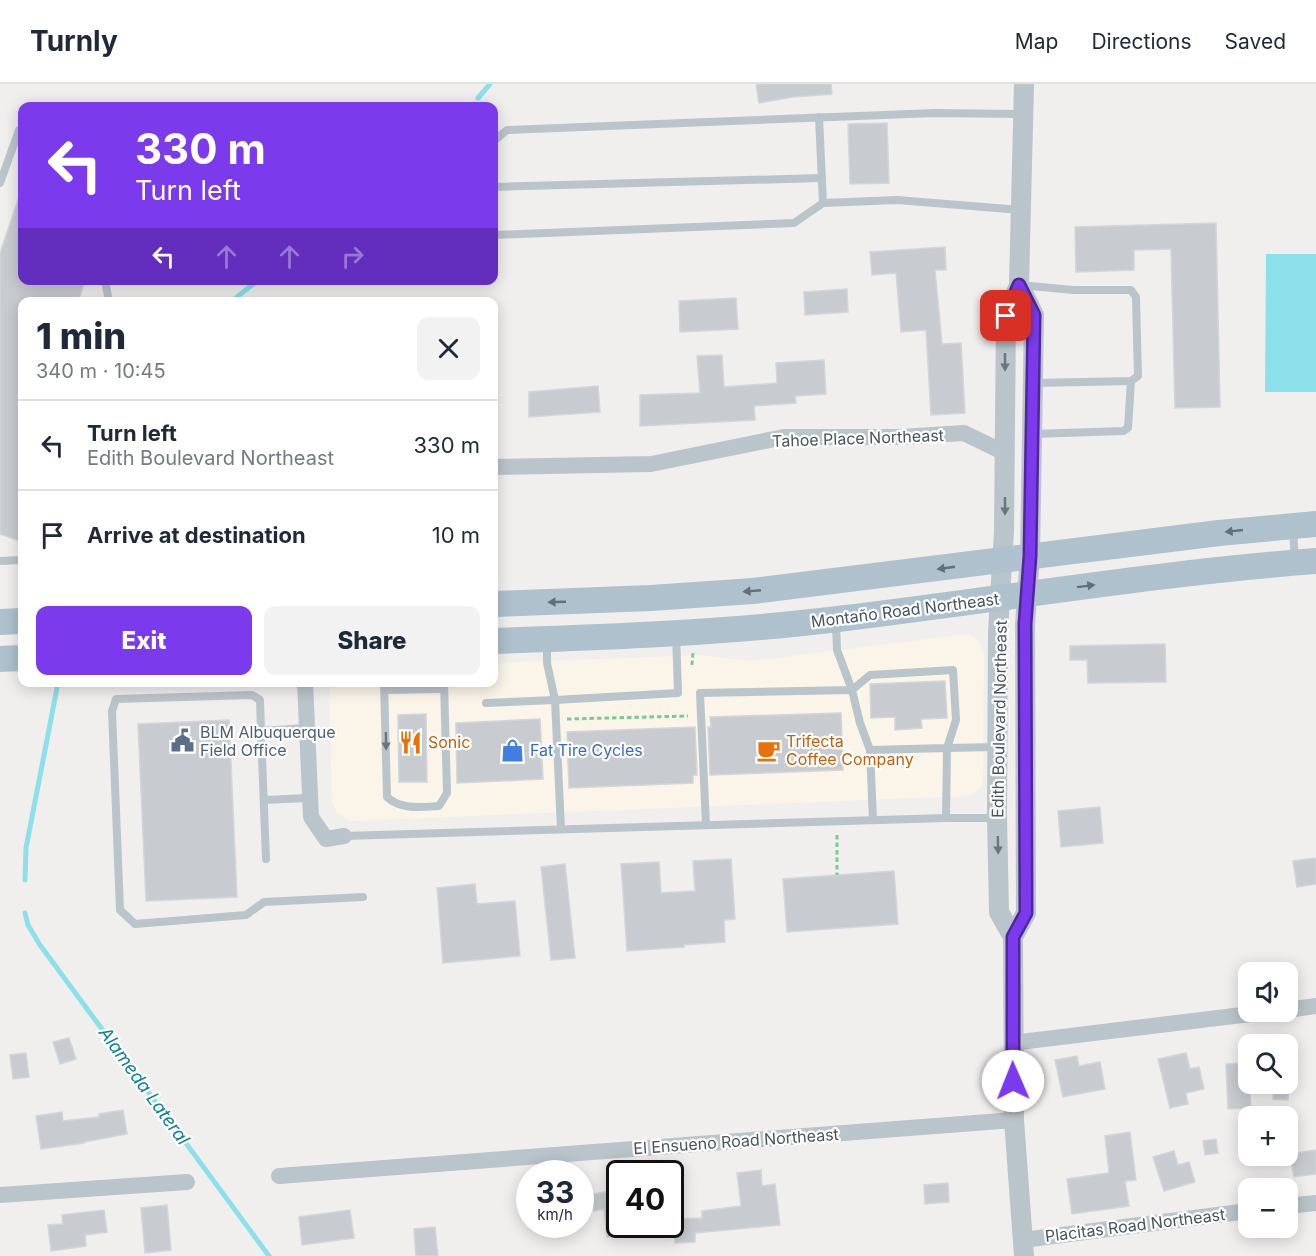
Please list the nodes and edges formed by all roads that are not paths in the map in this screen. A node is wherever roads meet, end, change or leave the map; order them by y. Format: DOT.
graph roads {
  1 [pos="1024,84"];
  2 [pos="1023,114"];
  3 [pos="819,117"];
  4 [pos="18,133"];
  5 [pos="498,138"];
  6 [pos="822,178"];
  7 [pos="0,183"];
  8 [pos="498,186"];
  9 [pos="823,203"];
  10 [pos="1021,210"];
  11 [pos="498,235"];
  12 [pos="1019,285"];
  13 [pos="1131,381"];
  14 [pos="1032,383"];
  15 [pos="1031,434"];
  16 [pos="1005,453"];
  17 [pos="498,467"];
  18 [pos="1304,525"];
  19 [pos="1030,556"];
  20 [pos="1004,559"];
  21 [pos="18,560"];
  22 [pos="0,561"];
  23 [pos="1305,562"];
  24 [pos="1028,594"];
  25 [pos="1001,597"];
  26 [pos="498,604"];
  27 [pos="836,619"];
  28 [pos="18,621"];
  29 [pos="0,622"];
  30 [pos="676,634"];
  31 [pos="547,639"];
  32 [pos="498,641"];
  33 [pos="18,658"];
  34 [pos="0,659"];
  35 [pos="305,687"];
  36 [pos="384,687"];
  37 [pos="444,687"];
  38 [pos="852,690"];
  39 [pos="555,700"];
  40 [pos="486,703"];
  41 [pos="306,728"];
  42 [pos="261,730"];
  43 [pos="996,747"];
  44 [pos="947,748"];
  45 [pos="870,750"];
  46 [pos="309,798"];
  47 [pos="264,800"];
  48 [pos="946,818"];
  49 [pos="997,818"];
  50 [pos="873,820"];
  51 [pos="706,825"];
  52 [pos="561,829"];
  53 [pos="344,836"];
  54 [pos="266,859"];
  55 [pos="363,897"];
  56 [pos="1013,937"];
  57 [pos="1316,1006"];
  58 [pos="1298,1008"];
  59 [pos="1238,1016"];
  60 [pos="1012,1043"];
  61 [pos="1014,1120"];
  62 [pos="279,1176"];
  63 [pos="187,1182"];
  64 [pos="0,1195"];
  65 [pos="1316,1203"];
  66 [pos="1298,1205"];
  67 [pos="1238,1213"];
  68 [pos="1023,1248"];
  1 -- 2 [label="street, Edith Boulevard Northeast"];
  2 -- 3 [label="lane"];
  2 -- 10 [label="street, Edith Boulevard Northeast"];
  3 -- 5 [label="lane"];
  3 -- 6 [label="lane"];
  4 -- 7 [label="lane"];
  6 -- 8 [label="lane"];
  6 -- 9 [label="lane"];
  9 -- 10 [label="lane"];
  9 -- 11 [label="lane"];
  10 -- 12 [label="street, Edith Boulevard Northeast"];
  12 -- 13 [label="lane"];
  12 -- 14 [label="street, Edith Boulevard Northeast"];
  12 -- 16 [label="street, Edith Boulevard Northeast, one-way"];
  13 -- 14 [label="lane"];
  13 -- 15 [label="lane"];
  14 -- 15 [label="street, Edith Boulevard Northeast"];
  15 -- 19 [label="street, Edith Boulevard Northeast"];
  16 -- 17 [label="street, Tahoe Place Northeast"];
  16 -- 20 [label="street, Edith Boulevard Northeast, one-way"];
  18 -- 19 [label="main road, one-way"];
  18 -- 23 [label="lane"];
  19 -- 20 [label="main road"];
  19 -- 24 [label="street, Edith Boulevard Northeast"];
  20 -- 25 [label="street, Edith Boulevard Northeast"];
  20 -- 26 [label="main road, one-way"];
  21 -- 22 [label="lane"];
  24 -- 23 [label="main road, Montaño Road Northeast, one-way"];
  24 -- 25 [label="main road, Montaño Road Northeast"];
  24 -- 56 [label="street, Edith Boulevard Northeast"];
  25 -- 27 [label="main road, Montaño Road Northeast"];
  25 -- 43 [label="street, Edith Boulevard Northeast"];
  27 -- 30 [label="main road, Montaño Road Northeast"];
  27 -- 38 [label="lane"];
  28 -- 29 [label="main road"];
  30 -- 31 [label="main road, Montaño Road Northeast"];
  30 -- 39 [label="lane"];
  31 -- 32 [label="main road, Montaño Road Northeast"];
  31 -- 39 [label="lane"];
  33 -- 34 [label="main road"];
  35 -- 41 [label="street"];
  36 -- 37 [label="lane, one-way"];
  38 -- 44 [label="lane"];
  38 -- 45 [label="lane"];
  38 -- 51 [label="lane"];
  39 -- 40 [label="lane"];
  39 -- 52 [label="lane"];
  41 -- 42 [label="lane"];
  41 -- 46 [label="street"];
  42 -- 47 [label="lane"];
  42 -- 55 [label="lane"];
  43 -- 44 [label="lane"];
  43 -- 49 [label="street, Edith Boulevard Northeast"];
  44 -- 45 [label="lane"];
  44 -- 48 [label="lane"];
  45 -- 50 [label="lane"];
  46 -- 47 [label="lane"];
  46 -- 53 [label="street"];
  47 -- 54 [label="lane"];
  48 -- 49 [label="lane"];
  48 -- 50 [label="lane"];
  49 -- 56 [label="street, Edith Boulevard Northeast, one-way"];
  50 -- 51 [label="lane"];
  51 -- 52 [label="lane"];
  52 -- 53 [label="lane"];
  56 -- 60 [label="street, Edith Boulevard Northeast"];
  57 -- 58 [label="street"];
  59 -- 60 [label="street"];
  60 -- 61 [label="street, Edith Boulevard Northeast"];
  61 -- 62 [label="street, El Ensueno Road Northeast"];
  61 -- 68 [label="street, Edith Boulevard Northeast"];
  63 -- 64 [label="street"];
  65 -- 66 [label="street"];
  67 -- 68 [label="street, Placitas Road Northeast"];
}
